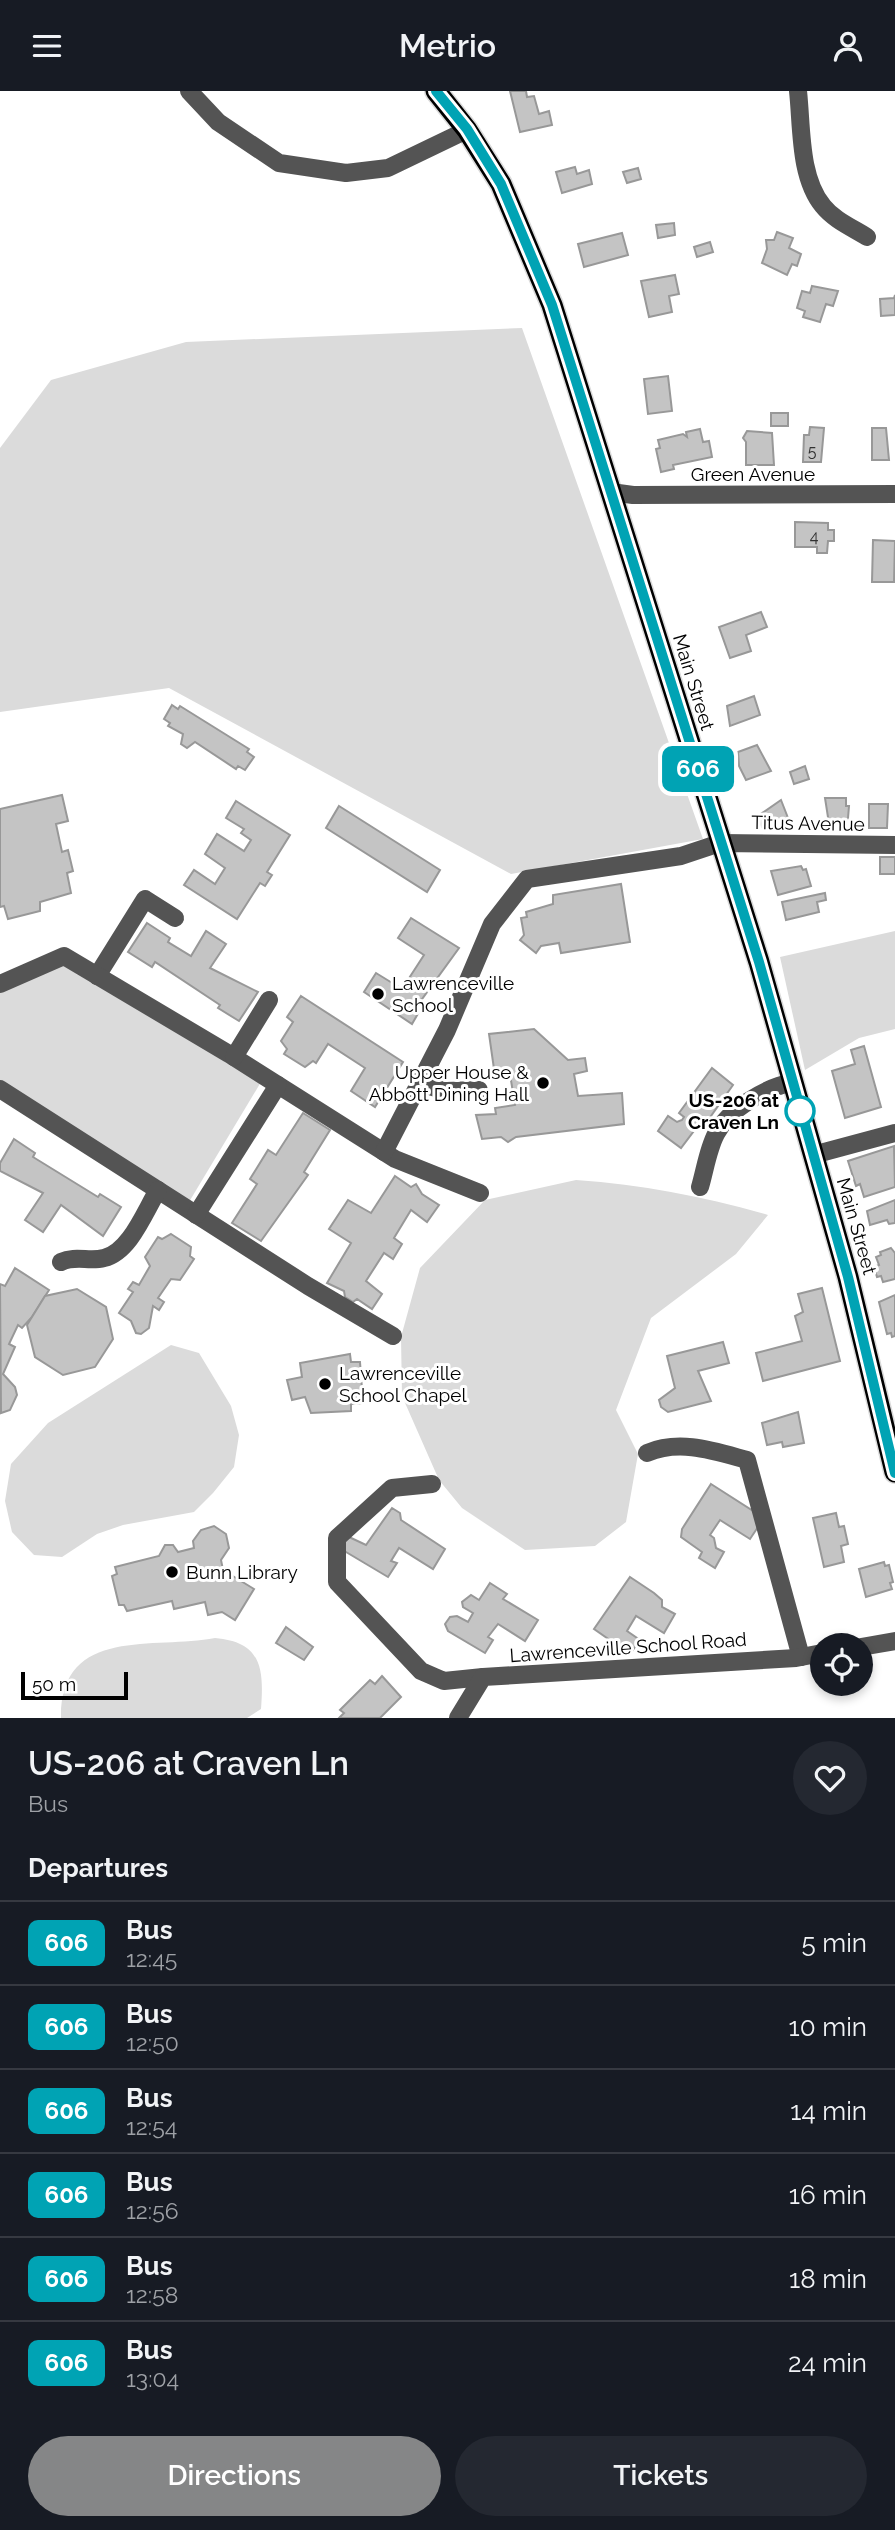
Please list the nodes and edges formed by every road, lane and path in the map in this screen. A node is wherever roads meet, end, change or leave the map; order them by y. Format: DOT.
graph roads {
  1 [pos="189,91"];
  2 [pos="436,91"];
  3 [pos="798,91"];
  4 [pos="467,129"];
  5 [pos="867,237"];
  6 [pos="611,492"];
  7 [pos="895,494"];
  8 [pos="720,843"];
  9 [pos="895,845"];
  10 [pos="175,918"];
  11 [pos="97,976"];
  12 [pos="0,983"];
  13 [pos="269,1000"];
  14 [pos="233,1057"];
  15 [pos="420,1083"];
  16 [pos="791,1083"];
  17 [pos="278,1085"];
  18 [pos="0,1089"];
  19 [pos="480,1090"];
  20 [pos="895,1133"];
  21 [pos="384,1152"];
  22 [pos="813,1155"];
  23 [pos="700,1187"];
  24 [pos="158,1190"];
  25 [pos="480,1193"];
  26 [pos="196,1215"];
  27 [pos="61,1262"];
  28 [pos="393,1336"];
  29 [pos="647,1453"];
  30 [pos="895,1472"];
  31 [pos="432,1484"];
  32 [pos="895,1641"];
  33 [pos="873,1645"];
  34 [pos="810,1655"];
  35 [pos="801,1657"];
  36 [pos="483,1677"];
  37 [pos="458,1718"];
  1 -- 4 [label="street"];
  2 -- 4 [label="highway, Main Street"];
  3 -- 5 [label="street"];
  4 -- 6 [label="highway, Main Street"];
  6 -- 7 [label="street, Green Avenue"];
  6 -- 8 [label="highway, Main Street"];
  8 -- 9 [label="street, Titus Avenue"];
  8 -- 15 [label="street, Titus Avenue"];
  8 -- 16 [label="highway, Main Street"];
  10 -- 11 [label="street"];
  11 -- 12 [label="street"];
  11 -- 14 [label="street"];
  13 -- 14 [label="street"];
  14 -- 17 [label="street"];
  15 -- 19 [label="street"];
  15 -- 21 [label="street, Titus Avenue"];
  16 -- 22 [label="highway, Main Street"];
  16 -- 23 [label="street"];
  17 -- 21 [label="street"];
  17 -- 26 [label="street"];
  18 -- 24 [label="street"];
  20 -- 22 [label="street"];
  21 -- 25 [label="street"];
  22 -- 30 [label="highway, Main Street"];
  24 -- 26 [label="street"];
  24 -- 27 [label="street"];
  26 -- 28 [label="street"];
  29 -- 35 [label="street"];
  31 -- 36 [label="street"];
  32 -- 33 [label="street"];
  34 -- 35 [label="street, Lawrenceville School Road"];
  35 -- 36 [label="street, Lawrenceville School Road"];
  36 -- 37 [label="street, Lawrenceville School Road"];
}
